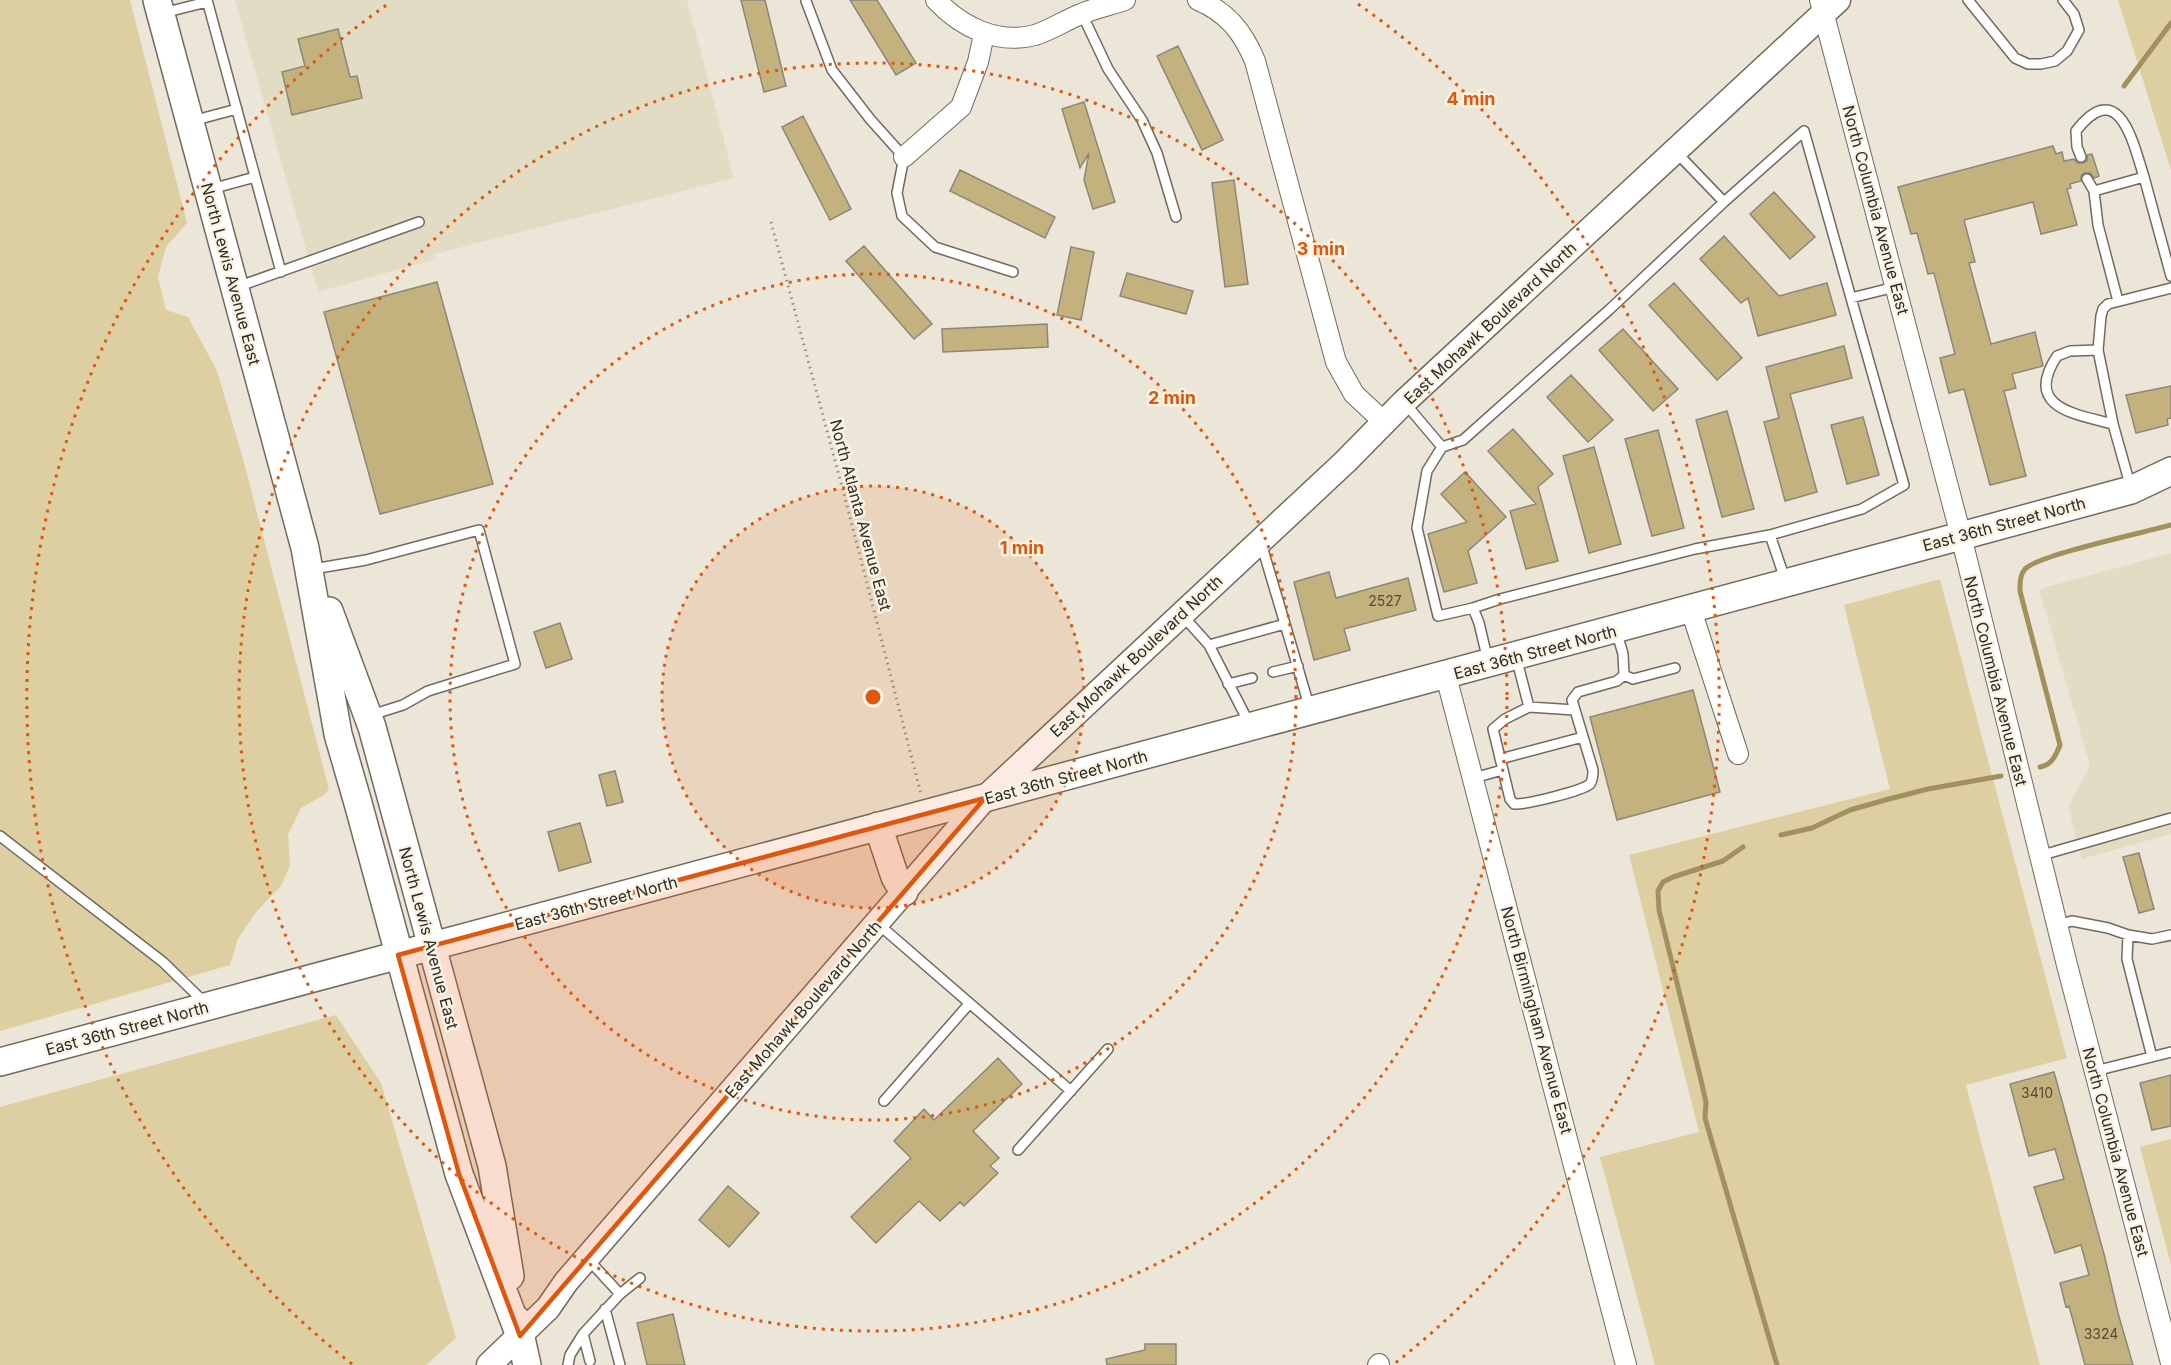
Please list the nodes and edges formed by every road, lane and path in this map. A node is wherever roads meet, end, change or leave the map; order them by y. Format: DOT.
graph roads {
  1 [pos="806,0"];
  2 [pos="936,0"];
  3 [pos="1968,0"];
  4 [pos="2063,0"];
  5 [pos="207,1"];
  6 [pos="1120,1"];
  7 [pos="1209,2"];
  8 [pos="1827,4"];
  9 [pos="159,7"];
  10 [pos="1082,14"];
  11 [pos="984,34"];
  12 [pos="237,109"];
  13 [pos="190,121"];
  14 [pos="1676,152"];
  15 [pos="904,157"];
  16 [pos="2081,157"];
  17 [pos="255,177"];
  18 [pos="2144,177"];
  19 [pos="2087,179"];
  20 [pos="208,190"];
  21 [pos="2094,191"];
  22 [pos="1725,202"];
  23 [pos="1176,217"];
  24 [pos="418,222"];
  25 [pos="771,222"];
  26 [pos="281,272"];
  27 [pos="1013,272"];
  28 [pos="2171,276"];
  29 [pos="1896,286"];
  30 [pos="235,288"];
  31 [pos="2171,288"];
  32 [pos="1851,298"];
  33 [pos="2118,302"];
  34 [pos="2098,350"];
  35 [pos="1404,402"];
  36 [pos="1384,422"];
  37 [pos="2113,424"];
  38 [pos="1442,447"];
  39 [pos="2171,471"];
  40 [pos="2171,488"];
  41 [pos="2131,490"];
  42 [pos="1770,535"];
  43 [pos="1961,536"];
  44 [pos="1260,540"];
  45 [pos="309,559"];
  46 [pos="1786,584"];
  47 [pos="1473,608"];
  48 [pos="1691,610"];
  49 [pos="1181,614"];
  50 [pos="1286,624"];
  51 [pos="1616,630"];
  52 [pos="1209,645"];
  53 [pos="1516,657"];
  54 [pos="1489,664"];
  55 [pos="1298,666"];
  56 [pos="1674,668"];
  57 [pos="1273,672"];
  58 [pos="1624,675"];
  59 [pos="1446,676"];
  60 [pos="1252,678"];
  61 [pos="1228,684"];
  62 [pos="1529,707"];
  63 [pos="1575,710"];
  64 [pos="1311,711"];
  65 [pos="368,716"];
  66 [pos="1251,728"];
  67 [pos="1583,737"];
  68 [pos="1738,754"];
  69 [pos="1500,759"];
  70 [pos="1502,770"];
  71 [pos="1474,777"];
  72 [pos="985,798"];
  73 [pos="926,813"];
  74 [pos="2171,818"];
  75 [pos="878,826"];
  76 [pos="0,836"];
  77 [pos="2040,856"];
  78 [pos="904,892"];
  79 [pos="877,923"];
  80 [pos="2058,925"];
  81 [pos="2128,935"];
  82 [pos="2171,935"];
  83 [pos="431,946"];
  84 [pos="398,954"];
  85 [pos="969,1004"];
  86 [pos="208,1006"];
  87 [pos="1108,1049"];
  88 [pos="2171,1052"];
  89 [pos="2152,1057"];
  90 [pos="0,1062"];
  91 [pos="2095,1071"];
  92 [pos="1071,1091"];
  93 [pos="884,1101"];
  94 [pos="1018,1150"];
  95 [pos="587,1258"];
  96 [pos="640,1278"];
  97 [pos="620,1294"];
  98 [pos="605,1309"];
  99 [pos="583,1334"];
  100 [pos="520,1336"];
  101 [pos="590,1361"];
  102 [pos="2171,1363"];
  103 [pos="489,1365"];
  104 [pos="527,1365"];
  105 [pos="568,1365"];
  106 [pos="620,1365"];
  107 [pos="1626,1365"];
  1 -- 15 [label="lane"];
  2 -- 11 [label="street"];
  3 -- 4 [label="lane"];
  5 -- 9 [label="lane"];
  5 -- 12 [label="lane"];
  6 -- 10 [label="street"];
  7 -- 36 [label="street"];
  8 -- 14 [label="street, East Mohawk Boulevard North"];
  8 -- 29 [label="street, North Columbia Avenue East"];
  9 -- 13 [label="main road, North Lewis Avenue East"];
  10 -- 11 [label="street"];
  10 -- 23 [label="lane"];
  11 -- 15 [label="street"];
  12 -- 13 [label="lane"];
  12 -- 17 [label="lane"];
  13 -- 20 [label="main road, North Lewis Avenue East"];
  14 -- 22 [label="lane"];
  14 -- 35 [label="street, East Mohawk Boulevard North"];
  15 -- 27 [label="lane"];
  16 -- 18 [label="lane"];
  17 -- 20 [label="lane"];
  17 -- 26 [label="lane"];
  18 -- 21 [label="lane"];
  18 -- 28 [label="lane"];
  19 -- 21 [label="lane"];
  20 -- 30 [label="main road, North Lewis Avenue East"];
  21 -- 33 [label="lane"];
  22 -- 32 [label="lane"];
  22 -- 38 [label="lane"];
  24 -- 26 [label="lane"];
  25 -- 73 [label="path, North Atlanta Avenue East"];
  26 -- 30 [label="lane"];
  29 -- 32 [label="lane"];
  29 -- 43 [label="street, North Columbia Avenue East"];
  30 -- 45 [label="main road, North Lewis Avenue East"];
  31 -- 33 [label="lane"];
  32 -- 42 [label="lane"];
  33 -- 34 [label="lane"];
  34 -- 37 [label="lane"];
  34 -- 37 [label="lane"];
  35 -- 36 [label="street, East Mohawk Boulevard North"];
  35 -- 38 [label="lane"];
  36 -- 44 [label="street, East Mohawk Boulevard North"];
  37 -- 41 [label="lane"];
  38 -- 47 [label="lane"];
  39 -- 41 [label="main road, East 36th Street North"];
  40 -- 41 [label="main road, East 36th Street North"];
  41 -- 43 [label="main road, East 36th Street North"];
  42 -- 46 [label="lane"];
  42 -- 47 [label="lane"];
  43 -- 46 [label="main road, East 36th Street North"];
  43 -- 77 [label="street, North Columbia Avenue East"];
  44 -- 49 [label="street, East Mohawk Boulevard North"];
  44 -- 50 [label="lane"];
  45 -- 65 [label="main road, North Lewis Avenue East"];
  45 -- 65 [label="lane"];
  45 -- 84 [label="main road, North Lewis Avenue East"];
  46 -- 48 [label="main road, East 36th Street North"];
  47 -- 54 [label="lane"];
  48 -- 51 [label="main road, East 36th Street North"];
  48 -- 68 [label="street"];
  49 -- 52 [label="lane"];
  49 -- 72 [label="street, East Mohawk Boulevard North"];
  50 -- 52 [label="lane"];
  50 -- 55 [label="lane"];
  51 -- 53 [label="main road, East 36th Street North"];
  51 -- 58 [label="lane"];
  52 -- 61 [label="lane"];
  53 -- 54 [label="main road, East 36th Street North"];
  53 -- 62 [label="lane"];
  54 -- 59 [label="main road, East 36th Street North"];
  55 -- 57 [label="lane"];
  55 -- 64 [label="lane"];
  56 -- 58 [label="lane"];
  58 -- 63 [label="lane"];
  59 -- 64 [label="main road, East 36th Street North"];
  59 -- 71 [label="street, North Birmingham Avenue East"];
  60 -- 61 [label="lane"];
  61 -- 66 [label="lane"];
  62 -- 63 [label="lane"];
  62 -- 69 [label="lane"];
  63 -- 67 [label="lane"];
  64 -- 66 [label="main road, East 36th Street North"];
  65 -- 83 [label="main road, North Lewis Avenue East"];
  66 -- 72 [label="main road, East 36th Street North"];
  67 -- 69 [label="lane"];
  67 -- 70 [label="lane"];
  69 -- 70 [label="lane"];
  70 -- 71 [label="lane"];
  71 -- 107 [label="street, North Birmingham Avenue East"];
  72 -- 73 [label="main road, East 36th Street North"];
  72 -- 78 [label="street, East Mohawk Boulevard North"];
  73 -- 75 [label="main road, East 36th Street North"];
  74 -- 77 [label="lane"];
  75 -- 78 [label="main road"];
  75 -- 83 [label="main road, East 36th Street North"];
  76 -- 86 [label="lane"];
  77 -- 80 [label="street, North Columbia Avenue East"];
  78 -- 79 [label="street, East Mohawk Boulevard North"];
  79 -- 85 [label="lane"];
  79 -- 95 [label="street, East Mohawk Boulevard North"];
  80 -- 81 [label="lane"];
  80 -- 91 [label="street, North Columbia Avenue East"];
  81 -- 82 [label="lane"];
  81 -- 89 [label="lane"];
  83 -- 84 [label="main road, East 36th Street North"];
  83 -- 100 [label="main road, North Lewis Avenue East"];
  84 -- 86 [label="main road, East 36th Street North"];
  84 -- 100 [label="main road, North Lewis Avenue East"];
  85 -- 92 [label="lane"];
  85 -- 93 [label="lane"];
  86 -- 90 [label="main road, East 36th Street North"];
  87 -- 92 [label="lane"];
  88 -- 89 [label="lane"];
  89 -- 91 [label="lane"];
  91 -- 102 [label="street, North Columbia Avenue East"];
  92 -- 94 [label="lane"];
  95 -- 97 [label="lane"];
  95 -- 100 [label="street, East Mohawk Boulevard North"];
  96 -- 97 [label="lane"];
  97 -- 98 [label="lane"];
  98 -- 99 [label="lane"];
  98 -- 106 [label="lane"];
  99 -- 101 [label="lane"];
  99 -- 105 [label="lane"];
  100 -- 103 [label="street, East Mohawk Boulevard North"];
  100 -- 104 [label="main road, North Lewis Avenue East"];
}
